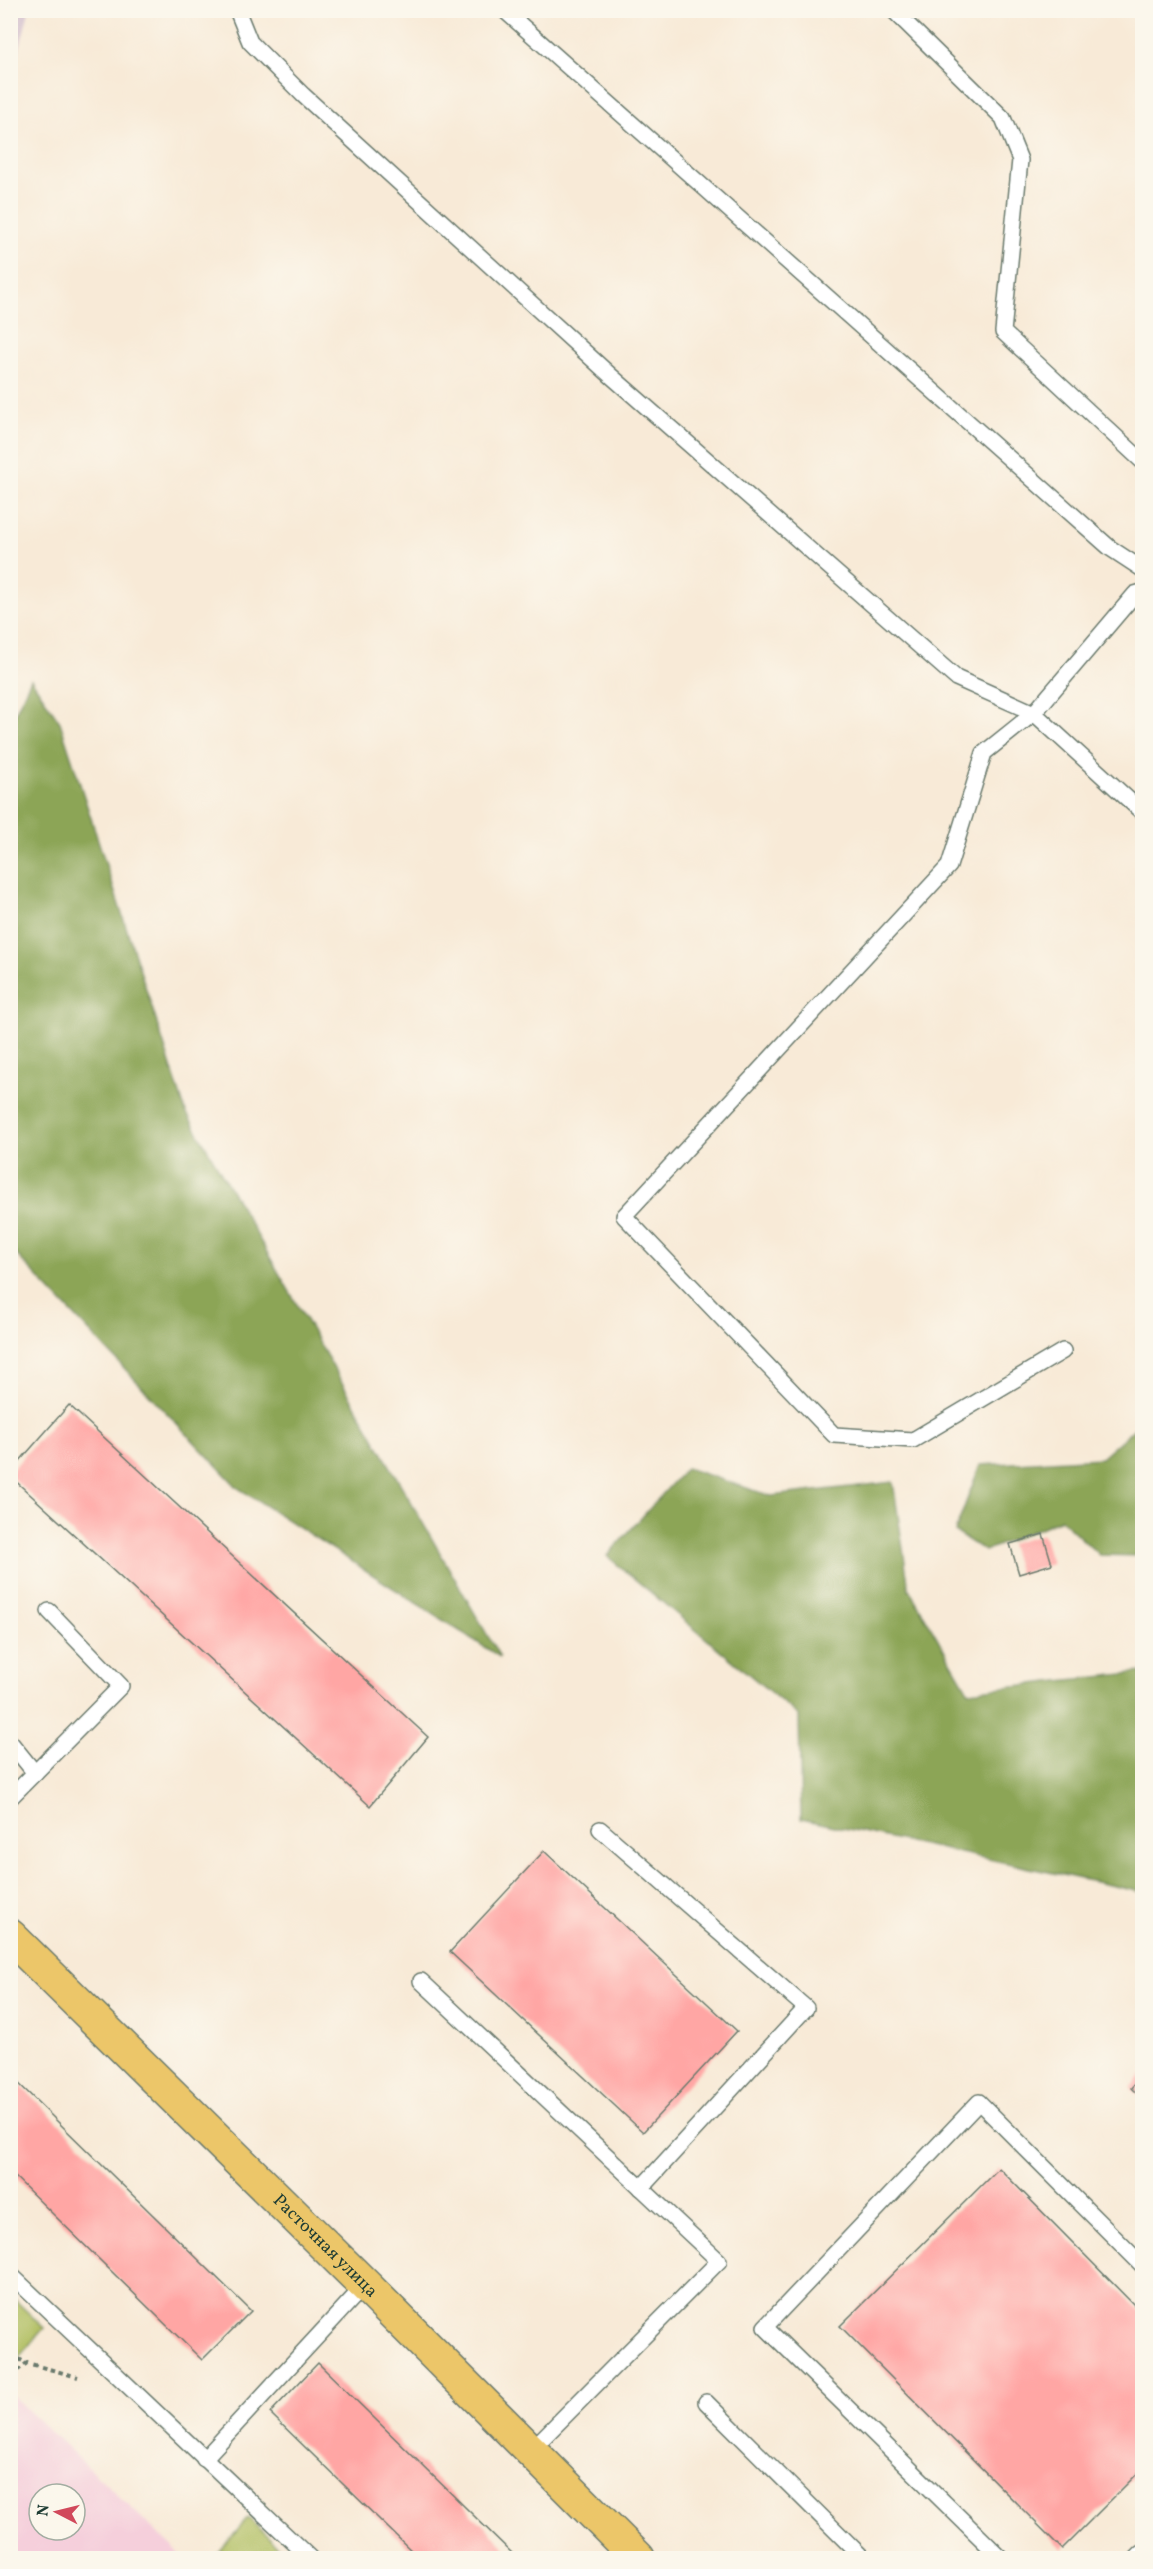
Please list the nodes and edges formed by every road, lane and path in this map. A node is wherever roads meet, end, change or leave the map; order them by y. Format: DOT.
graph roads {
  1 [pos="237,10"];
  2 [pos="504,10"];
  3 [pos="892,10"];
  4 [pos="1143,462"];
  5 [pos="1143,569"];
  6 [pos="1143,592"];
  7 [pos="1034,714"];
  8 [pos="1143,812"];
  9 [pos="1063,1351"];
  10 [pos="49,1611"];
  11 [pos="10,1742"];
  12 [pos="35,1773"];
  13 [pos="10,1798"];
  14 [pos="600,1829"];
  15 [pos="10,1936"];
  16 [pos="421,1981"];
  17 [pos="641,2188"];
  18 [pos="1143,2265"];
  19 [pos="10,2274"];
  20 [pos="365,2284"];
  21 [pos="10,2355"];
  22 [pos="27,2363"];
  23 [pos="10,2376"];
  24 [pos="81,2378"];
  25 [pos="706,2402"];
  26 [pos="530,2451"];
  27 [pos="204,2459"];
  28 [pos="1143,2553"];
  29 [pos="310,2559"];
  30 [pos="638,2559"];
  31 [pos="863,2559"];
  32 [pos="1001,2559"];
  33 [pos="1137,2559"];
  1 -- 7 [label="lane"];
  2 -- 5 [label="lane"];
  3 -- 4 [label="lane"];
  6 -- 7 [label="lane"];
  7 -- 8 [label="lane"];
  7 -- 9 [label="lane"];
  10 -- 12 [label="lane"];
  11 -- 12 [label="lane"];
  12 -- 13 [label="lane"];
  14 -- 17 [label="lane"];
  15 -- 20 [label="main road, Расточная улица"];
  16 -- 17 [label="lane"];
  17 -- 26 [label="lane"];
  18 -- 32 [label="lane"];
  19 -- 27 [label="lane"];
  20 -- 26 [label="main road, Расточная улица"];
  20 -- 27 [label="lane"];
  21 -- 22 [label="path"];
  22 -- 23 [label="path"];
  22 -- 24 [label="path"];
  25 -- 31 [label="lane"];
  26 -- 30 [label="main road, Расточная улица"];
  27 -- 29 [label="lane"];
  28 -- 33 [label="lane"];
}
